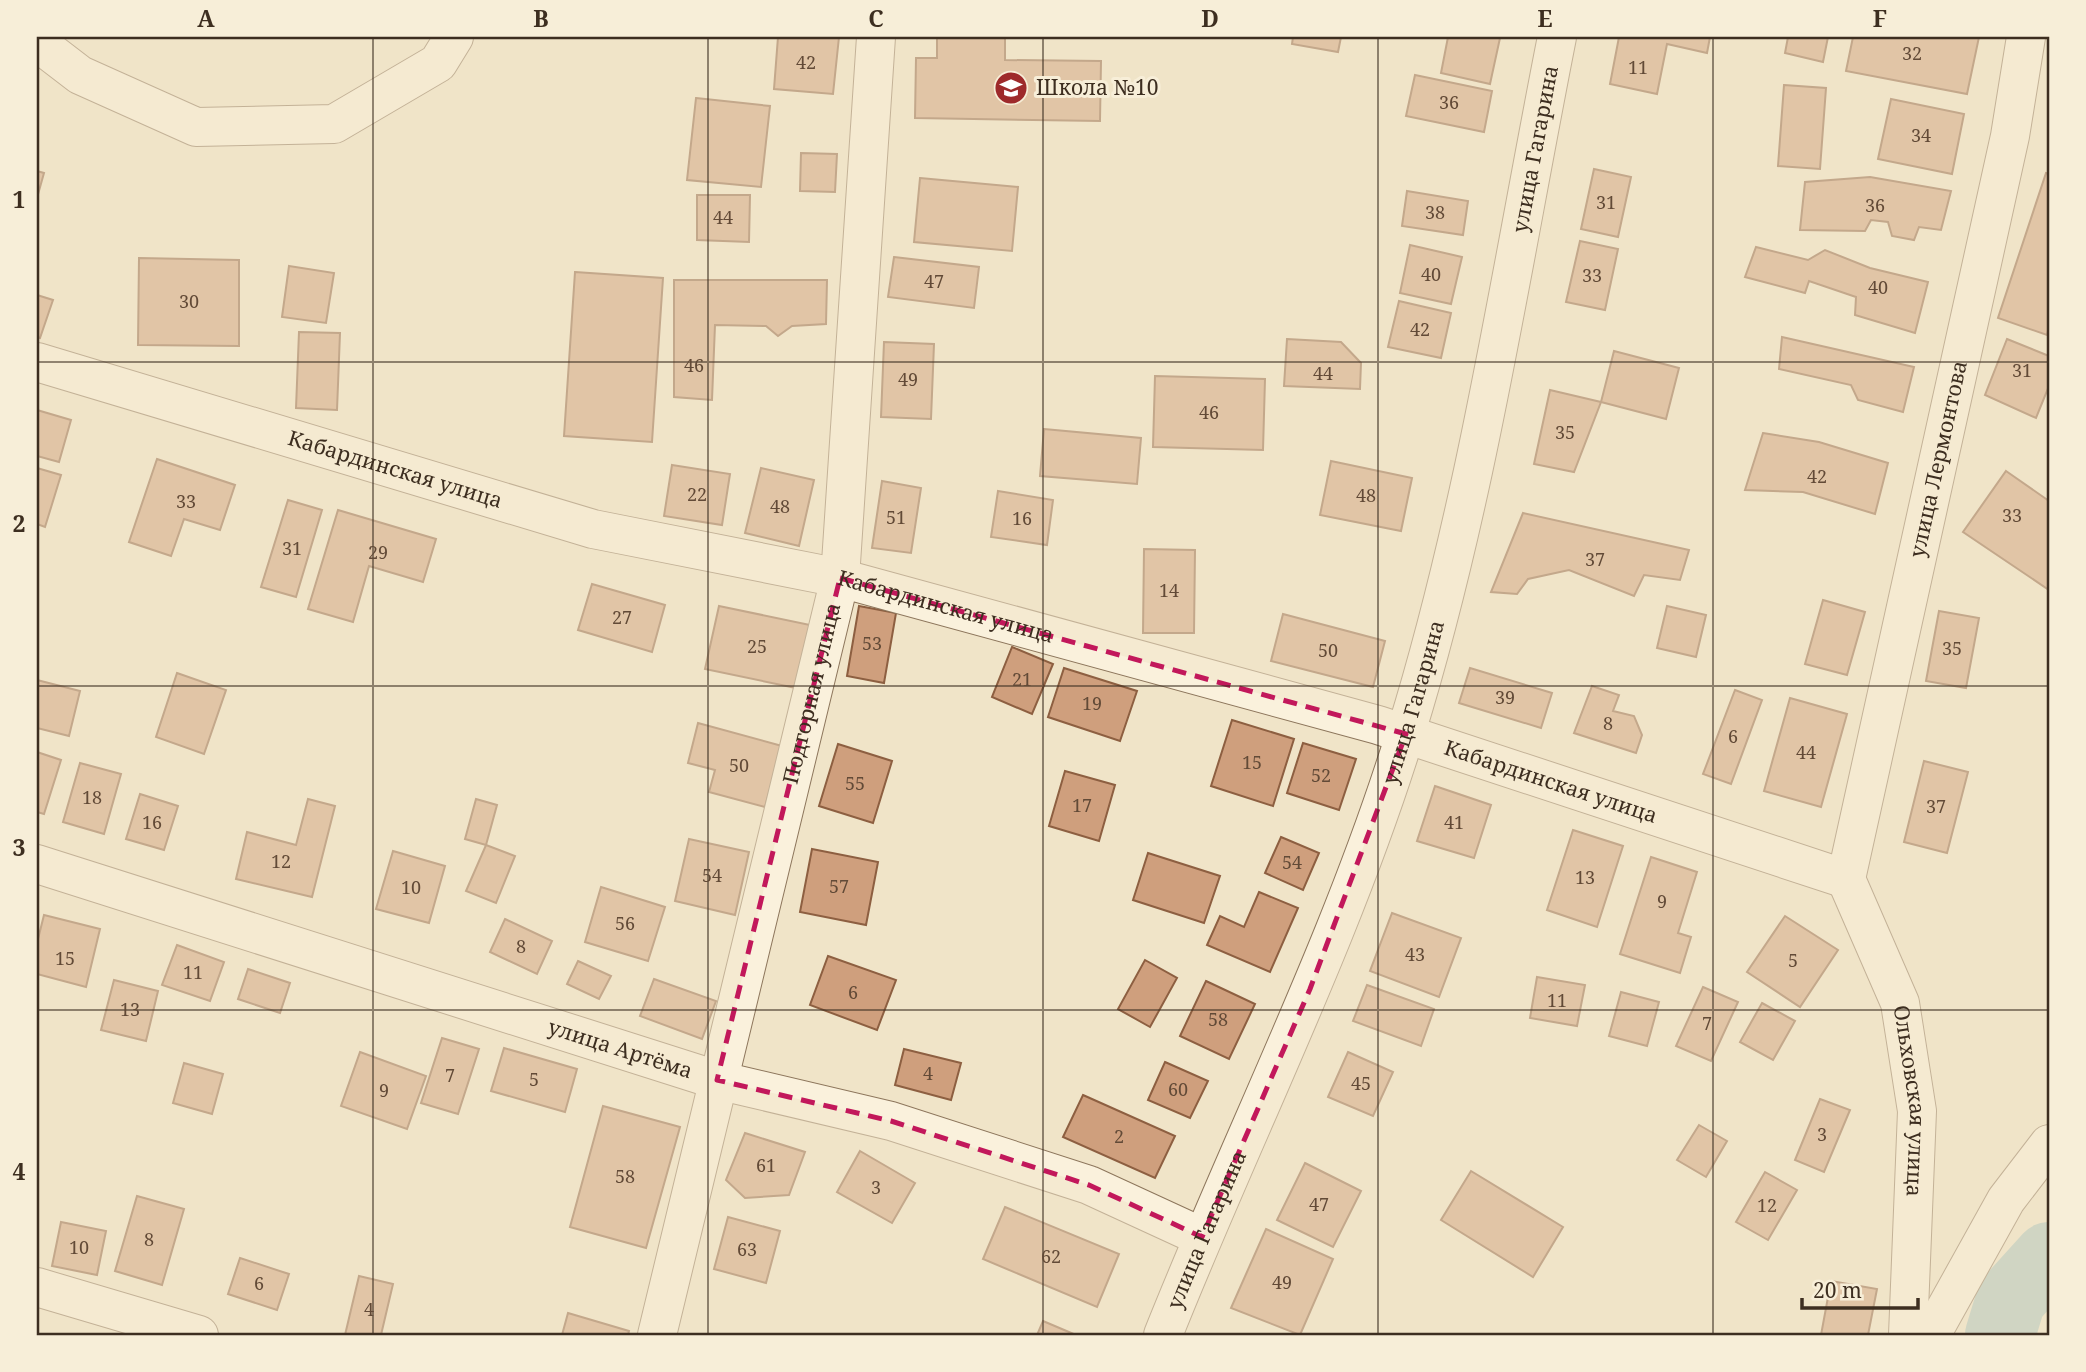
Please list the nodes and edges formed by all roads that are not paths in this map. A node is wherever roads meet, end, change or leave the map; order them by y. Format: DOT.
graph roads {
  1 [pos="454,37"];
  2 [pos="876,37"];
  3 [pos="1557,37"];
  4 [pos="2026,37"];
  5 [pos="37,42"];
  6 [pos="37,362"];
  7 [pos="840,578"];
  8 [pos="1406,734"];
  9 [pos="37,864"];
  10 [pos="1846,879"];
  11 [pos="717,1080"];
  12 [pos="2049,1144"];
  13 [pos="1202,1237"];
  14 [pos="37,1287"];
  15 [pos="199,1335"];
  16 [pos="657,1335"];
  17 [pos="1163,1335"];
  18 [pos="1908,1335"];
  19 [pos="1931,1335"];
  1 -- 5 [label="street"];
  2 -- 7 [label="street, Подгорная улица"];
  3 -- 8 [label="street, улица Гагарина"];
  4 -- 10 [label="street, улица Лермонтова"];
  6 -- 7 [label="street, Кабардинская улица"];
  7 -- 8 [label="street, Кабардинская улица"];
  7 -- 11 [label="street, Подгорная улица"];
  8 -- 10 [label="street, Кабардинская улица"];
  8 -- 13 [label="street, улица Гагарина"];
  9 -- 11 [label="street, улица Артёма"];
  10 -- 18 [label="street, Ольховская улица"];
  11 -- 13 [label="street, улица Артёма"];
  11 -- 16 [label="street, Подгорная улица"];
  12 -- 19 [label="street"];
  13 -- 17 [label="street, улица Гагарина"];
  14 -- 15 [label="street"];
}
